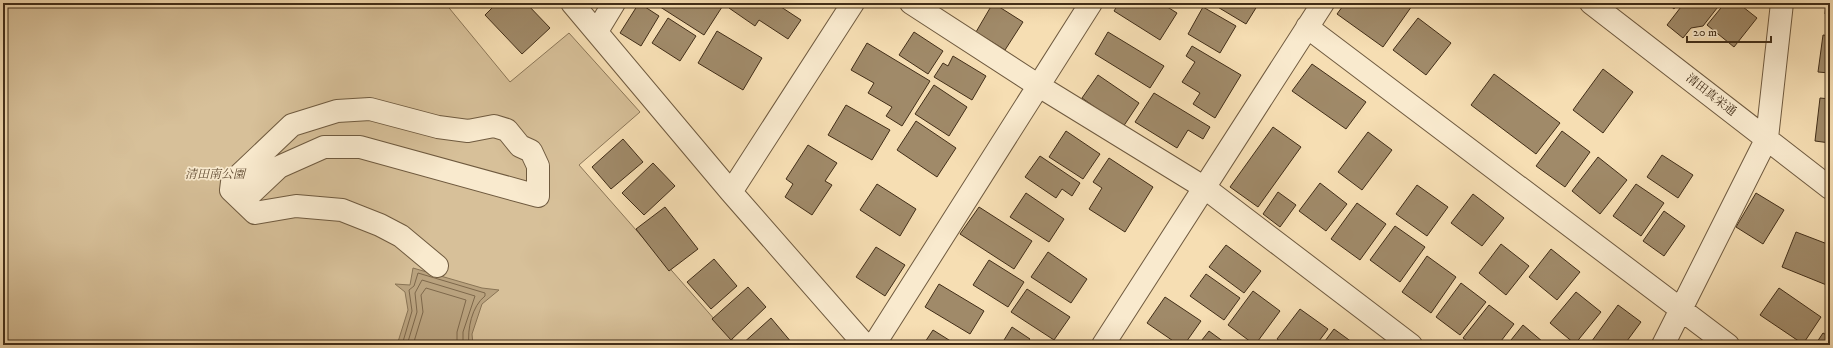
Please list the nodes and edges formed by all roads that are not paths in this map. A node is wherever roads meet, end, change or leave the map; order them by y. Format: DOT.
graph roads {
  1 [pos="572,3"];
  2 [pos="614,3"];
  3 [pos="853,3"];
  4 [pos="911,3"];
  5 [pos="1091,3"];
  6 [pos="1323,3"];
  7 [pos="1591,3"];
  8 [pos="1780,4"];
  9 [pos="1307,27"];
  10 [pos="596,31"];
  11 [pos="1039,86"];
  12 [pos="1767,138"];
  13 [pos="1205,188"];
  14 [pos="1830,188"];
  15 [pos="731,192"];
  16 [pos="242,201"];
  17 [pos="437,266"];
  18 [pos="1682,309"];
  19 [pos="1106,344"];
  20 [pos="865,345"];
  21 [pos="874,345"];
  22 [pos="1412,345"];
  23 [pos="1663,345"];
  24 [pos="1728,345"];
  1 -- 10 [label="street"];
  2 -- 10 [label="street"];
  3 -- 15 [label="street"];
  4 -- 11 [label="street"];
  5 -- 11 [label="street"];
  6 -- 9 [label="street"];
  7 -- 12 [label="street, 清田真栄通"];
  8 -- 12 [label="street"];
  9 -- 13 [label="street"];
  9 -- 18 [label="street"];
  10 -- 15 [label="street"];
  11 -- 13 [label="street"];
  11 -- 21 [label="street"];
  12 -- 14 [label="street, 清田真栄通"];
  12 -- 18 [label="street"];
  13 -- 19 [label="street"];
  13 -- 22 [label="street"];
  15 -- 20 [label="street"];
  16 -- 16 [label="street"];
  16 -- 17 [label="street"];
  18 -- 23 [label="street"];
  18 -- 24 [label="street"];
}
